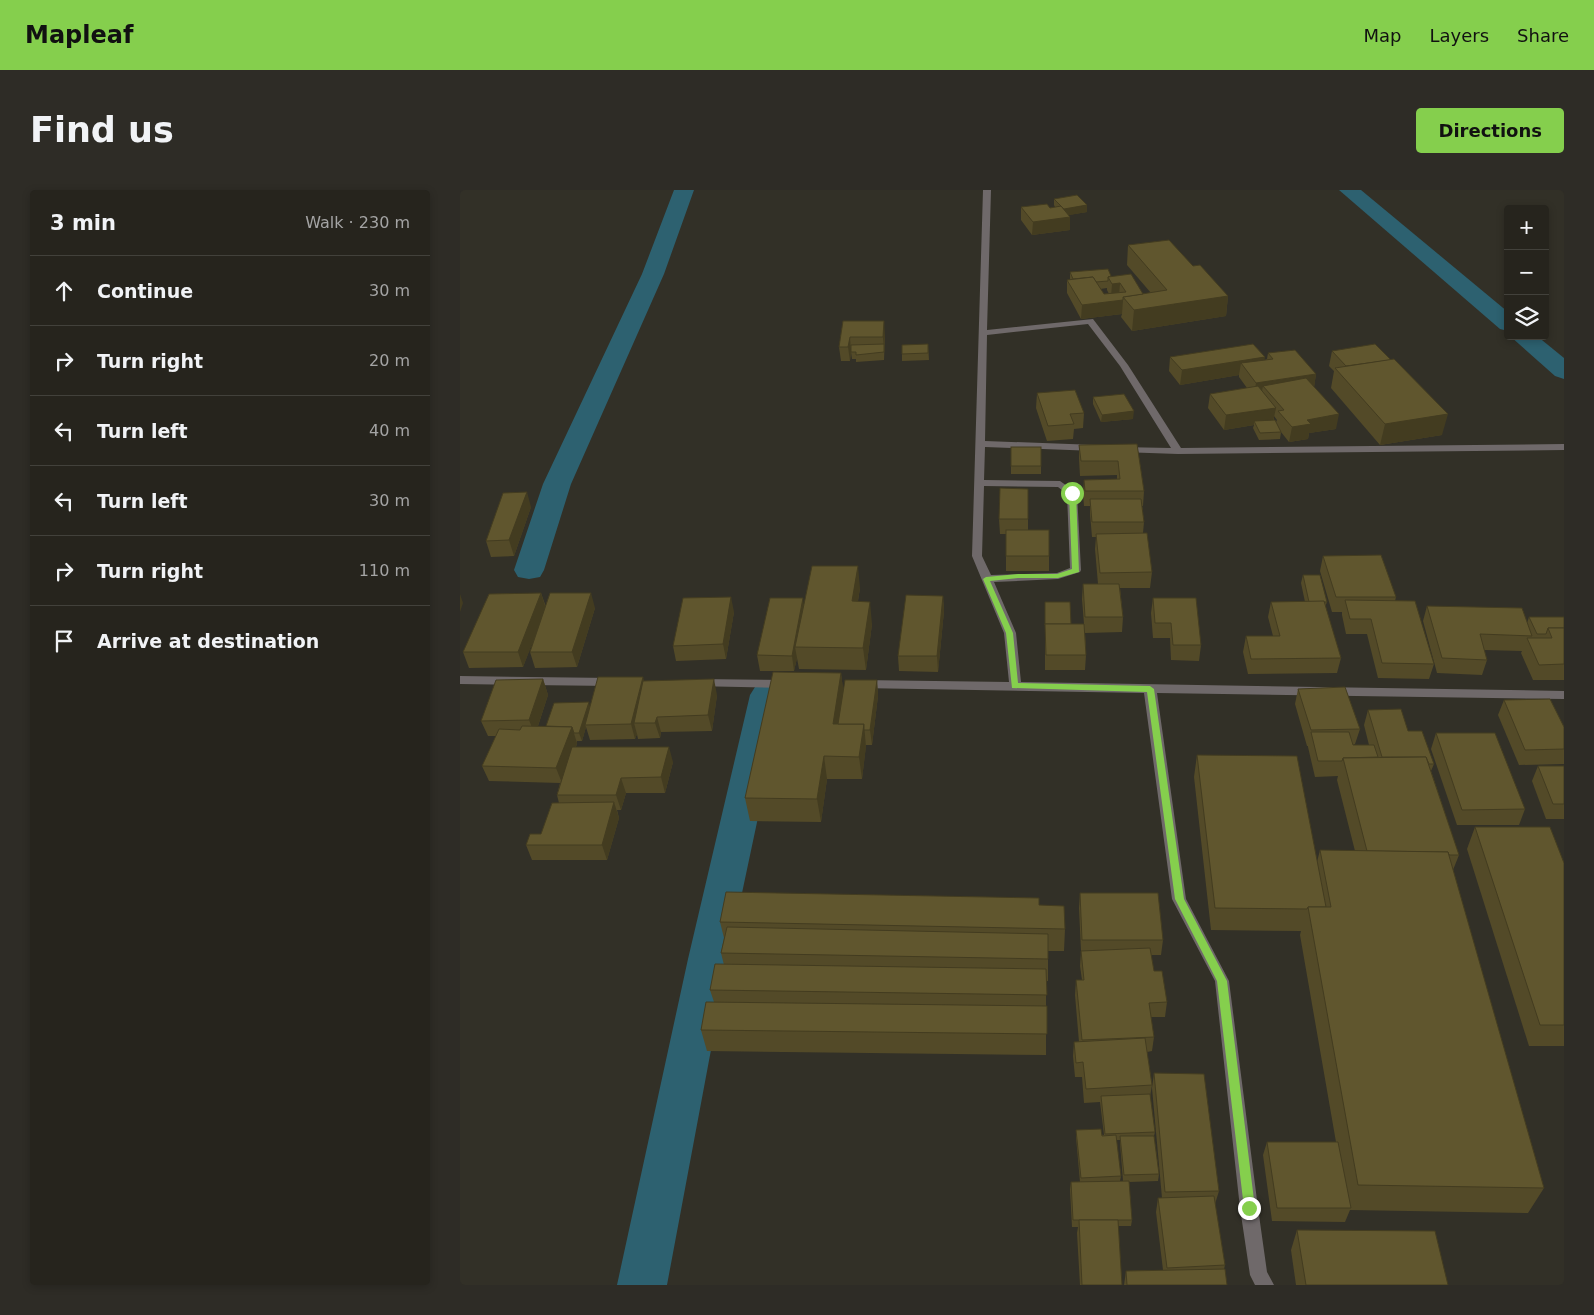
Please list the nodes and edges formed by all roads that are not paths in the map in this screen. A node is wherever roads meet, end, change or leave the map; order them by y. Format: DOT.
graph roads {
  1 [pos="986,190"];
  2 [pos="984,333"];
  3 [pos="981,444"];
  4 [pos="1564,447"];
  5 [pos="1178,451"];
  6 [pos="980,483"];
  7 [pos="986,579"];
  8 [pos="460,680"];
  9 [pos="626,682"];
  10 [pos="685,682"];
  11 [pos="802,684"];
  12 [pos="850,684"];
  13 [pos="1015,686"];
  14 [pos="1150,689"];
  15 [pos="1564,695"];
  16 [pos="1265,1285"];
  1 -- 2 [label="street"];
  2 -- 3 [label="street"];
  2 -- 5 [label="street"];
  3 -- 5 [label="street"];
  3 -- 6 [label="street"];
  4 -- 5 [label="street"];
  6 -- 7 [label="street"];
  6 -- 7 [label="street"];
  7 -- 13 [label="street"];
  8 -- 9 [label="street"];
  10 -- 11 [label="street"];
  12 -- 13 [label="street"];
  13 -- 14 [label="street"];
  14 -- 15 [label="street"];
  14 -- 16 [label="street"];
}
